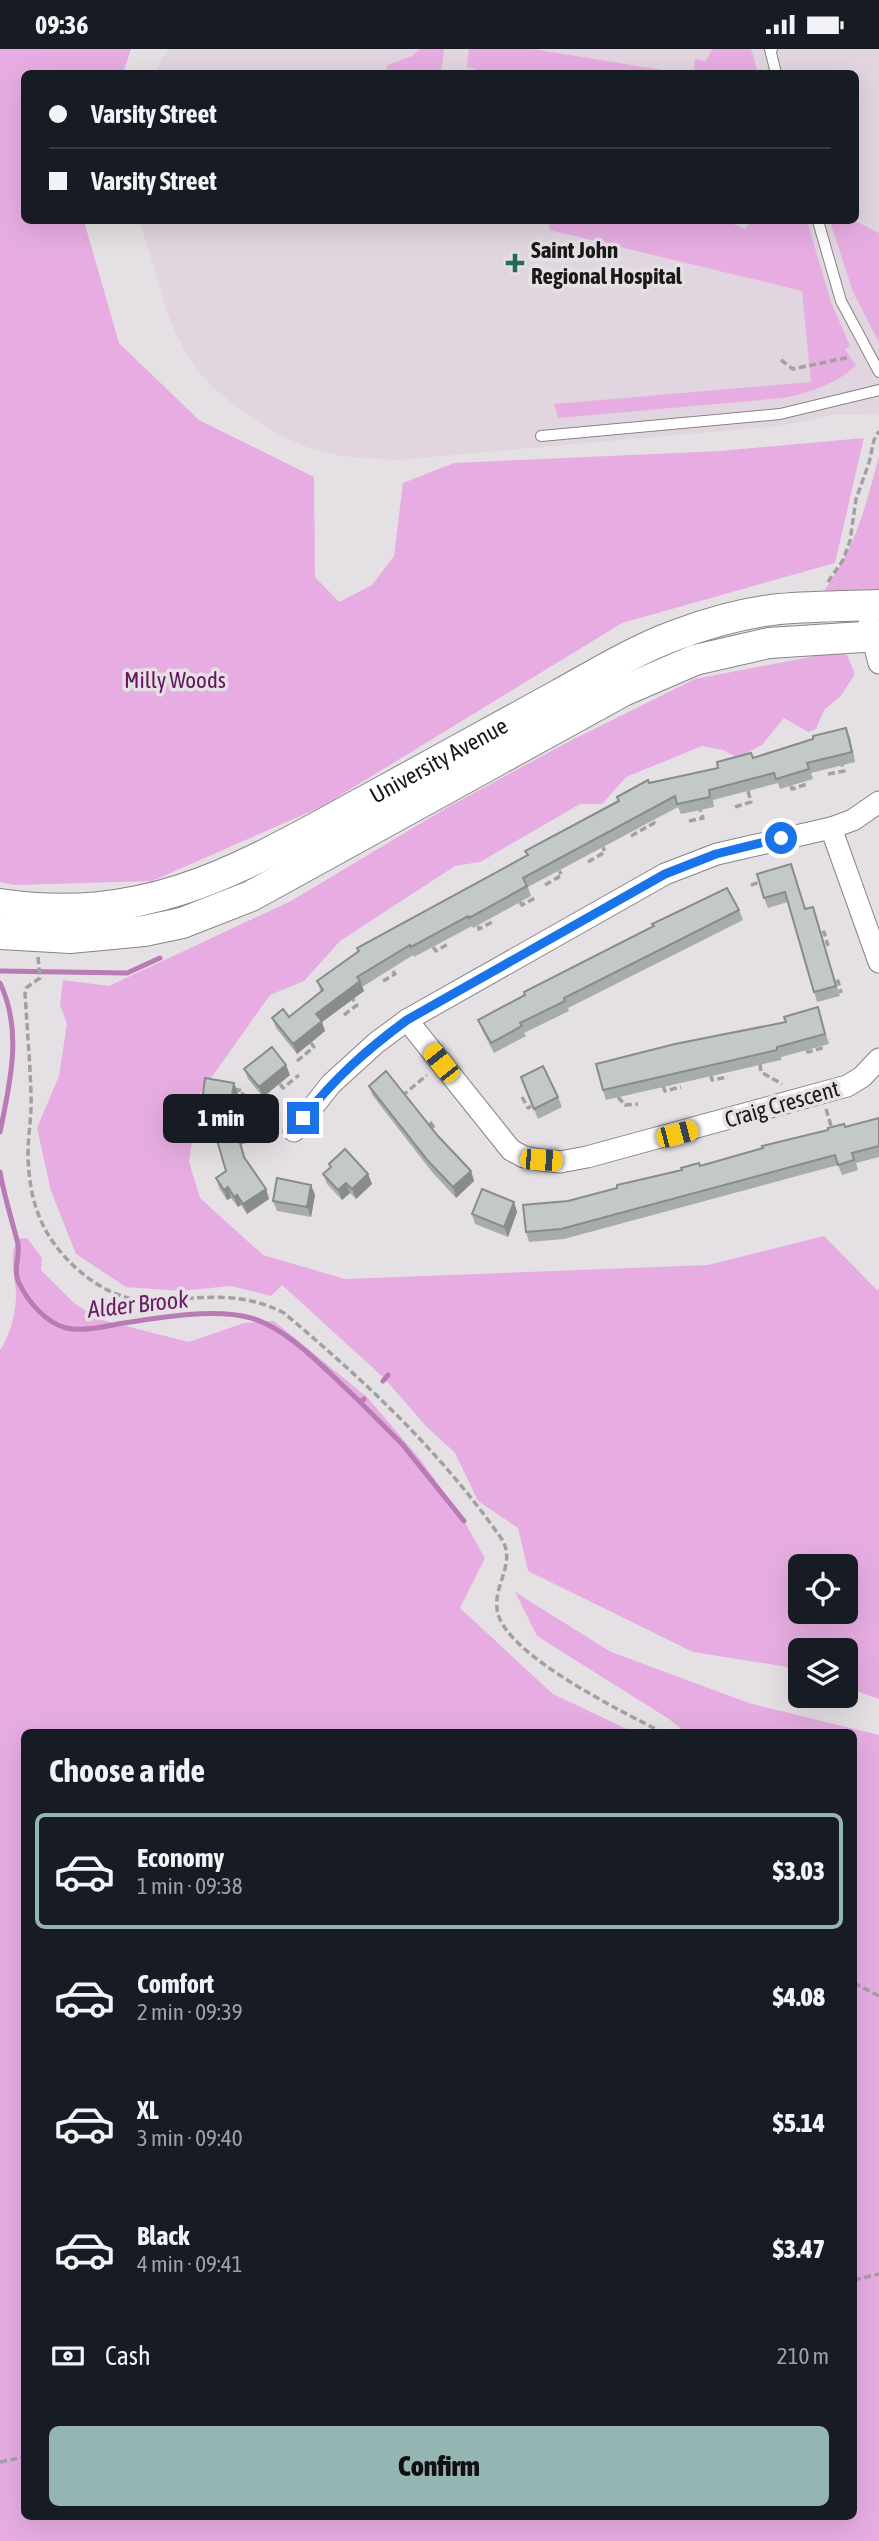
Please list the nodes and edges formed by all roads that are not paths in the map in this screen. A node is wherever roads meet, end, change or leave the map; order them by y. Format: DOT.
graph roads {
  1 [pos="772,49"];
  2 [pos="775,70"];
  3 [pos="819,224"];
  4 [pos="878,370"];
  5 [pos="879,390"];
  6 [pos="541,436"];
  7 [pos="872,605"];
  8 [pos="877,645"];
  9 [pos="879,802"];
  10 [pos="831,828"];
  11 [pos="0,904"];
  12 [pos="0,935"];
  13 [pos="879,962"];
  14 [pos="407,1020"];
  15 [pos="879,1059"];
  16 [pos="294,1131"];
  1 -- 2 [label="lane"];
  3 -- 4 [label="lane"];
  5 -- 6 [label="lane"];
  7 -- 8 [label="street"];
  7 -- 11 [label="main road, University Avenue"];
  8 -- 12 [label="main road, University Avenue"];
  9 -- 10 [label="street"];
  10 -- 13 [label="street"];
  10 -- 14 [label="street"];
  14 -- 15 [label="street, Craig Crescent"];
  14 -- 16 [label="street"];
}
